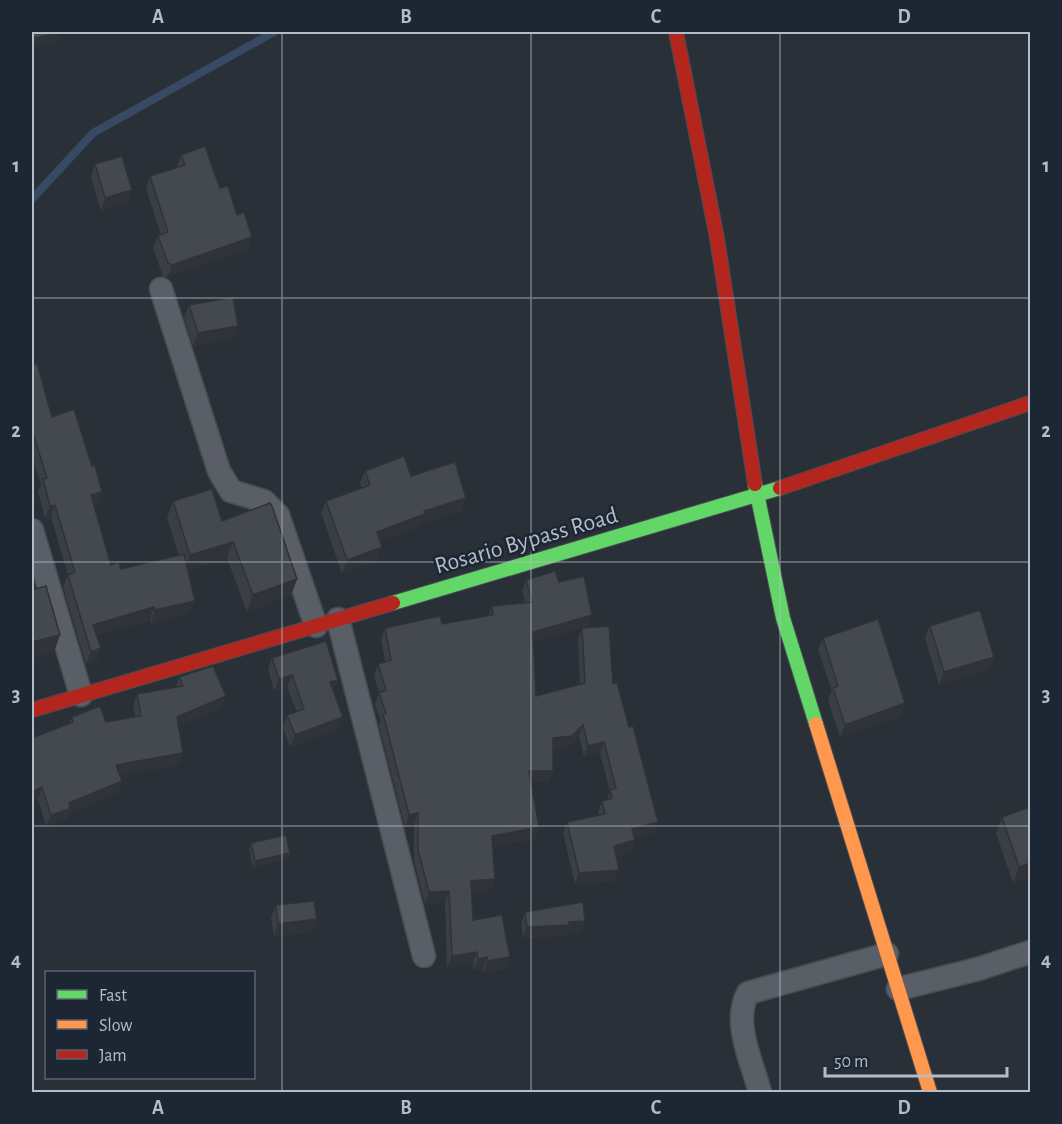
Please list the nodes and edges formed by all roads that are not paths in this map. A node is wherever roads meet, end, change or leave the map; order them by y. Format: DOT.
graph roads {
  1 [pos="676,32"];
  2 [pos="161,289"];
  3 [pos="1030,403"];
  4 [pos="756,496"];
  5 [pos="32,530"];
  6 [pos="338,619"];
  7 [pos="316,626"];
  8 [pos="81,695"];
  9 [pos="32,710"];
  10 [pos="1030,952"];
  11 [pos="887,954"];
  12 [pos="424,956"];
  13 [pos="898,989"];
  14 [pos="760,1092"];
  15 [pos="930,1092"];
  1 -- 4 [label="street"];
  2 -- 7 [label="street"];
  3 -- 4 [label="street, Rosario Bypass Road"];
  4 -- 6 [label="street, Rosario Bypass Road"];
  4 -- 11 [label="street"];
  5 -- 8 [label="street"];
  6 -- 7 [label="street, Rosario Bypass Road"];
  6 -- 12 [label="street"];
  7 -- 8 [label="street, Rosario Bypass Road"];
  8 -- 9 [label="street, Rosario Bypass Road"];
  10 -- 13 [label="street"];
  11 -- 13 [label="street"];
  11 -- 14 [label="street"];
  13 -- 15 [label="street"];
}
